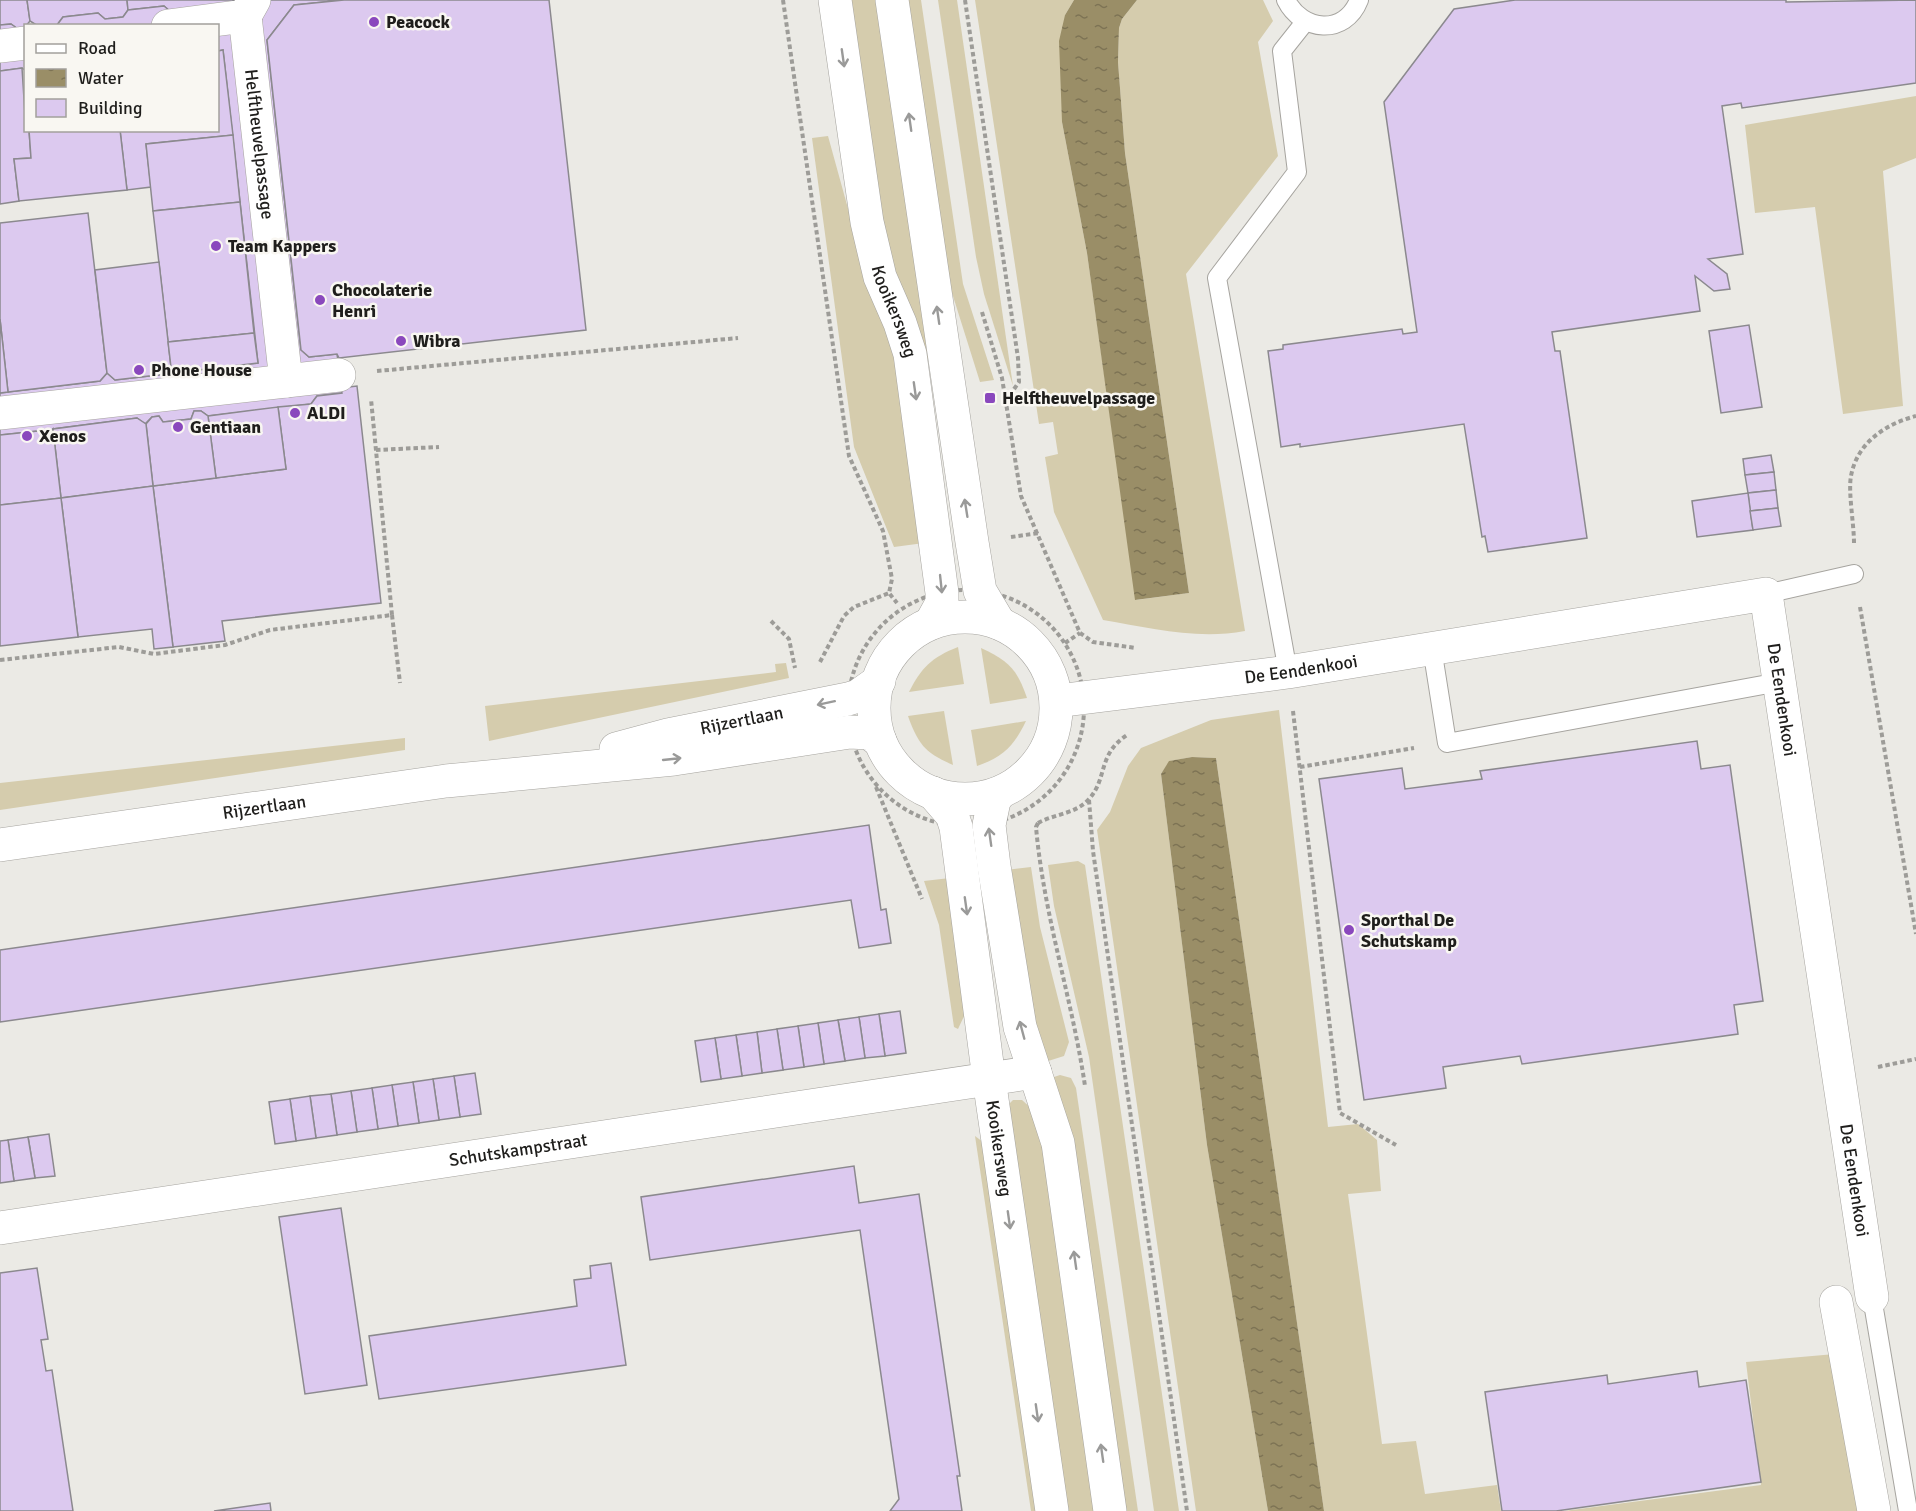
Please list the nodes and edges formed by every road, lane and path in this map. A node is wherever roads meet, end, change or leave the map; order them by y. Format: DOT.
graph roads {
  1 [pos="783,0"];
  2 [pos="835,0"];
  3 [pos="892,0"];
  4 [pos="965,0"];
  5 [pos="1286,0"];
  6 [pos="1359,0"];
  7 [pos="250,8"];
  8 [pos="1305,22"];
  9 [pos="177,24"];
  10 [pos="24,43"];
  11 [pos="0,46"];
  12 [pos="738,338"];
  13 [pos="354,374"];
  14 [pos="286,381"];
  15 [pos="1006,399"];
  16 [pos="0,413"];
  17 [pos="1916,416"];
  18 [pos="439,447"];
  19 [pos="376,450"];
  20 [pos="1039,533"];
  21 [pos="1854,574"];
  22 [pos="890,593"];
  23 [pos="1766,594"];
  24 [pos="392,615"];
  25 [pos="931,623"];
  26 [pos="999,623"];
  27 [pos="1080,633"];
  28 [pos="1065,643"];
  29 [pos="1123,646"];
  30 [pos="1432,648"];
  31 [pos="0,660"];
  32 [pos="1288,672"];
  33 [pos="879,681"];
  34 [pos="1779,682"];
  35 [pos="400,683"];
  36 [pos="1057,701"];
  37 [pos="880,741"];
  38 [pos="1447,743"];
  39 [pos="1299,767"];
  40 [pos="530,772"];
  41 [pos="933,793"];
  42 [pos="999,794"];
  43 [pos="1038,823"];
  44 [pos="0,845"];
  45 [pos="1916,934"];
  46 [pos="1035,1072"];
  47 [pos="989,1079"];
  48 [pos="1396,1145"];
  49 [pos="0,1228"];
  50 [pos="1872,1297"];
  51 [pos="1836,1302"];
  52 [pos="1052,1511"];
  53 [pos="1110,1511"];
  54 [pos="1187,1511"];
  55 [pos="1874,1511"];
  56 [pos="1908,1511"];
  1 -- 22 [label="path"];
  2 -- 25 [label="street, Kooikersweg, one-way"];
  26 -- 3 [label="street, Kooikersweg, one-way"];
  4 -- 15 [label="path"];
  5 -- 8 [label="lane"];
  6 -- 8 [label="lane"];
  7 -- 9 [label="street, Helftheuvelpassage"];
  7 -- 14 [label="street, Helftheuvelpassage"];
  8 -- 32 [label="lane"];
  10 -- 11 [label="street"];
  12 -- 13 [label="path"];
  13 -- 14 [label="street"];
  13 -- 19 [label="path"];
  14 -- 16 [label="street"];
  17 -- 21 [label="path"];
  18 -- 19 [label="path"];
  19 -- 24 [label="path"];
  20 -- 27 [label="path"];
  21 -- 23 [label="lane"];
  21 -- 45 [label="path"];
  23 -- 30 [label="street, De Eendenkooi"];
  23 -- 34 [label="street, De Eendenkooi"];
  24 -- 31 [label="path"];
  24 -- 35 [label="path"];
  25 -- 26 [label="street"];
  25 -- 33 [label="street"];
  26 -- 36 [label="street"];
  27 -- 28 [label="path"];
  27 -- 29 [label="path"];
  30 -- 32 [label="street, De Eendenkooi"];
  30 -- 38 [label="lane"];
  32 -- 36 [label="street, De Eendenkooi"];
  32 -- 39 [label="path"];
  33 -- 37 [label="street"];
  33 -- 40 [label="street, Rijzertlaan, one-way"];
  34 -- 38 [label="lane"];
  34 -- 50 [label="street, De Eendenkooi"];
  36 -- 42 [label="street"];
  40 -- 37 [label="street, Rijzertlaan, one-way"];
  37 -- 41 [label="street"];
  38 -- 39 [label="path"];
  39 -- 48 [label="path"];
  40 -- 44 [label="street, Rijzertlaan"];
  41 -- 42 [label="street"];
  41 -- 47 [label="street, Kooikersweg, one-way"];
  46 -- 42 [label="street, one-way"];
  43 -- 54 [label="path"];
  46 -- 47 [label="street, Schutskampstraat"];
  53 -- 46 [label="street, one-way"];
  47 -- 49 [label="street, Schutskampstraat"];
  47 -- 52 [label="street, Kooikersweg, one-way"];
  50 -- 56 [label="lane, De Eendenkooi"];
  51 -- 55 [label="street"];
}
